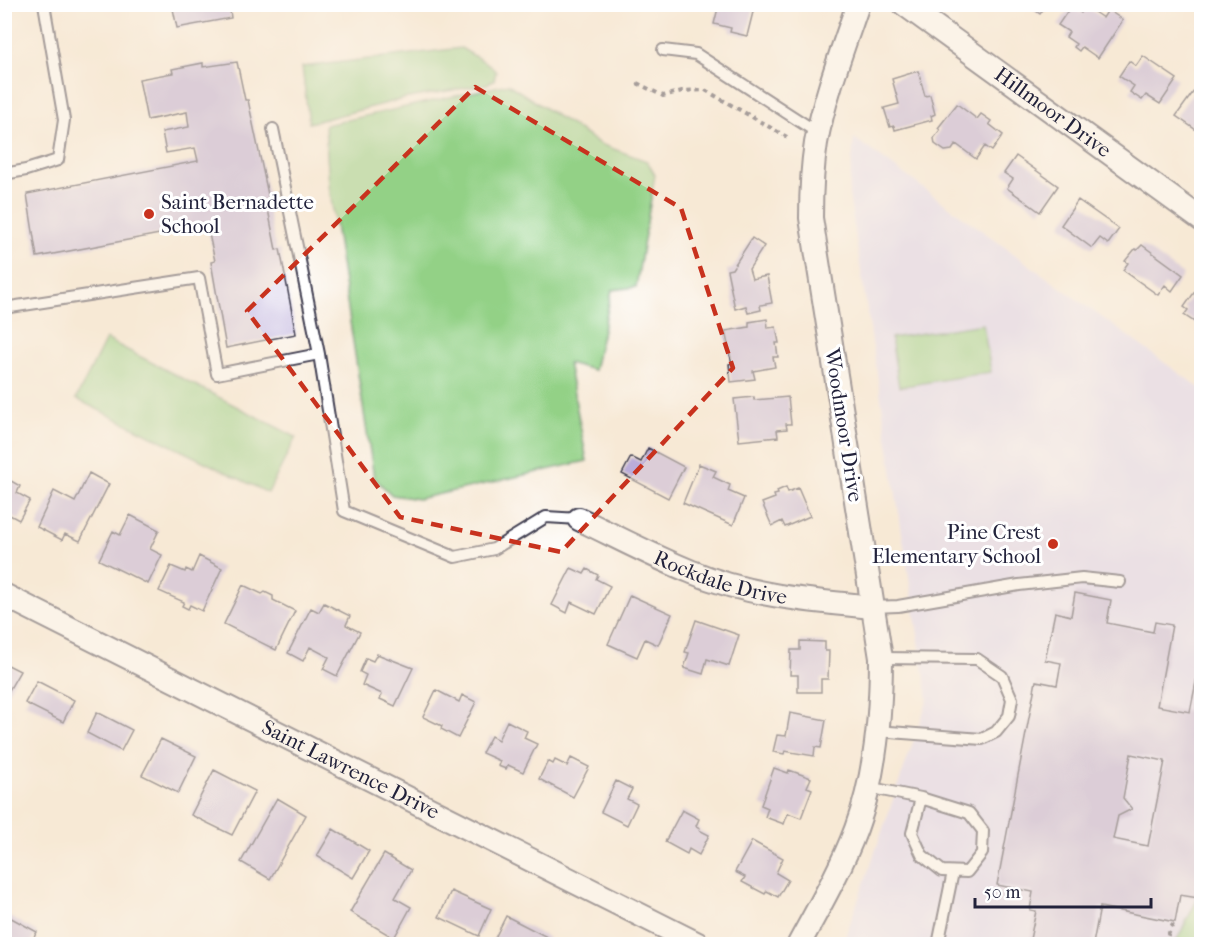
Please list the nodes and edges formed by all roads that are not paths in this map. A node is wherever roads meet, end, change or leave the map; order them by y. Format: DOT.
graph roads {
  1 [pos="44,4"];
  2 [pos="858,4"];
  3 [pos="904,4"];
  4 [pos="663,50"];
  5 [pos="273,129"];
  6 [pos="819,133"];
  7 [pos="4,174"];
  8 [pos="1202,220"];
  9 [pos="4,308"];
  10 [pos="319,354"];
  11 [pos="579,519"];
  12 [pos="1120,582"];
  13 [pos="4,595"];
  14 [pos="873,607"];
  15 [pos="881,658"];
  16 [pos="877,731"];
  17 [pos="867,787"];
  18 [pos="921,798"];
  19 [pos="954,872"];
  20 [pos="939,940"];
  21 [pos="698,945"];
  22 [pos="800,945"];
  1 -- 7 [label="lane"];
  2 -- 6 [label="street, Woodmoor Drive"];
  3 -- 8 [label="street, Hillmoor Drive"];
  4 -- 6 [label="lane"];
  5 -- 10 [label="lane"];
  6 -- 14 [label="street, Woodmoor Drive"];
  9 -- 10 [label="lane"];
  10 -- 11 [label="lane"];
  11 -- 14 [label="street, Rockdale Drive"];
  12 -- 14 [label="lane"];
  13 -- 21 [label="street, Saint Lawrence Drive"];
  14 -- 15 [label="street, Woodmoor Drive"];
  15 -- 16 [label="street, Woodmoor Drive"];
  15 -- 16 [label="lane"];
  16 -- 17 [label="street, Woodmoor Drive"];
  17 -- 18 [label="lane"];
  17 -- 22 [label="street, Woodmoor Drive"];
  18 -- 19 [label="lane"];
  18 -- 19 [label="lane"];
  19 -- 20 [label="lane"];
}
